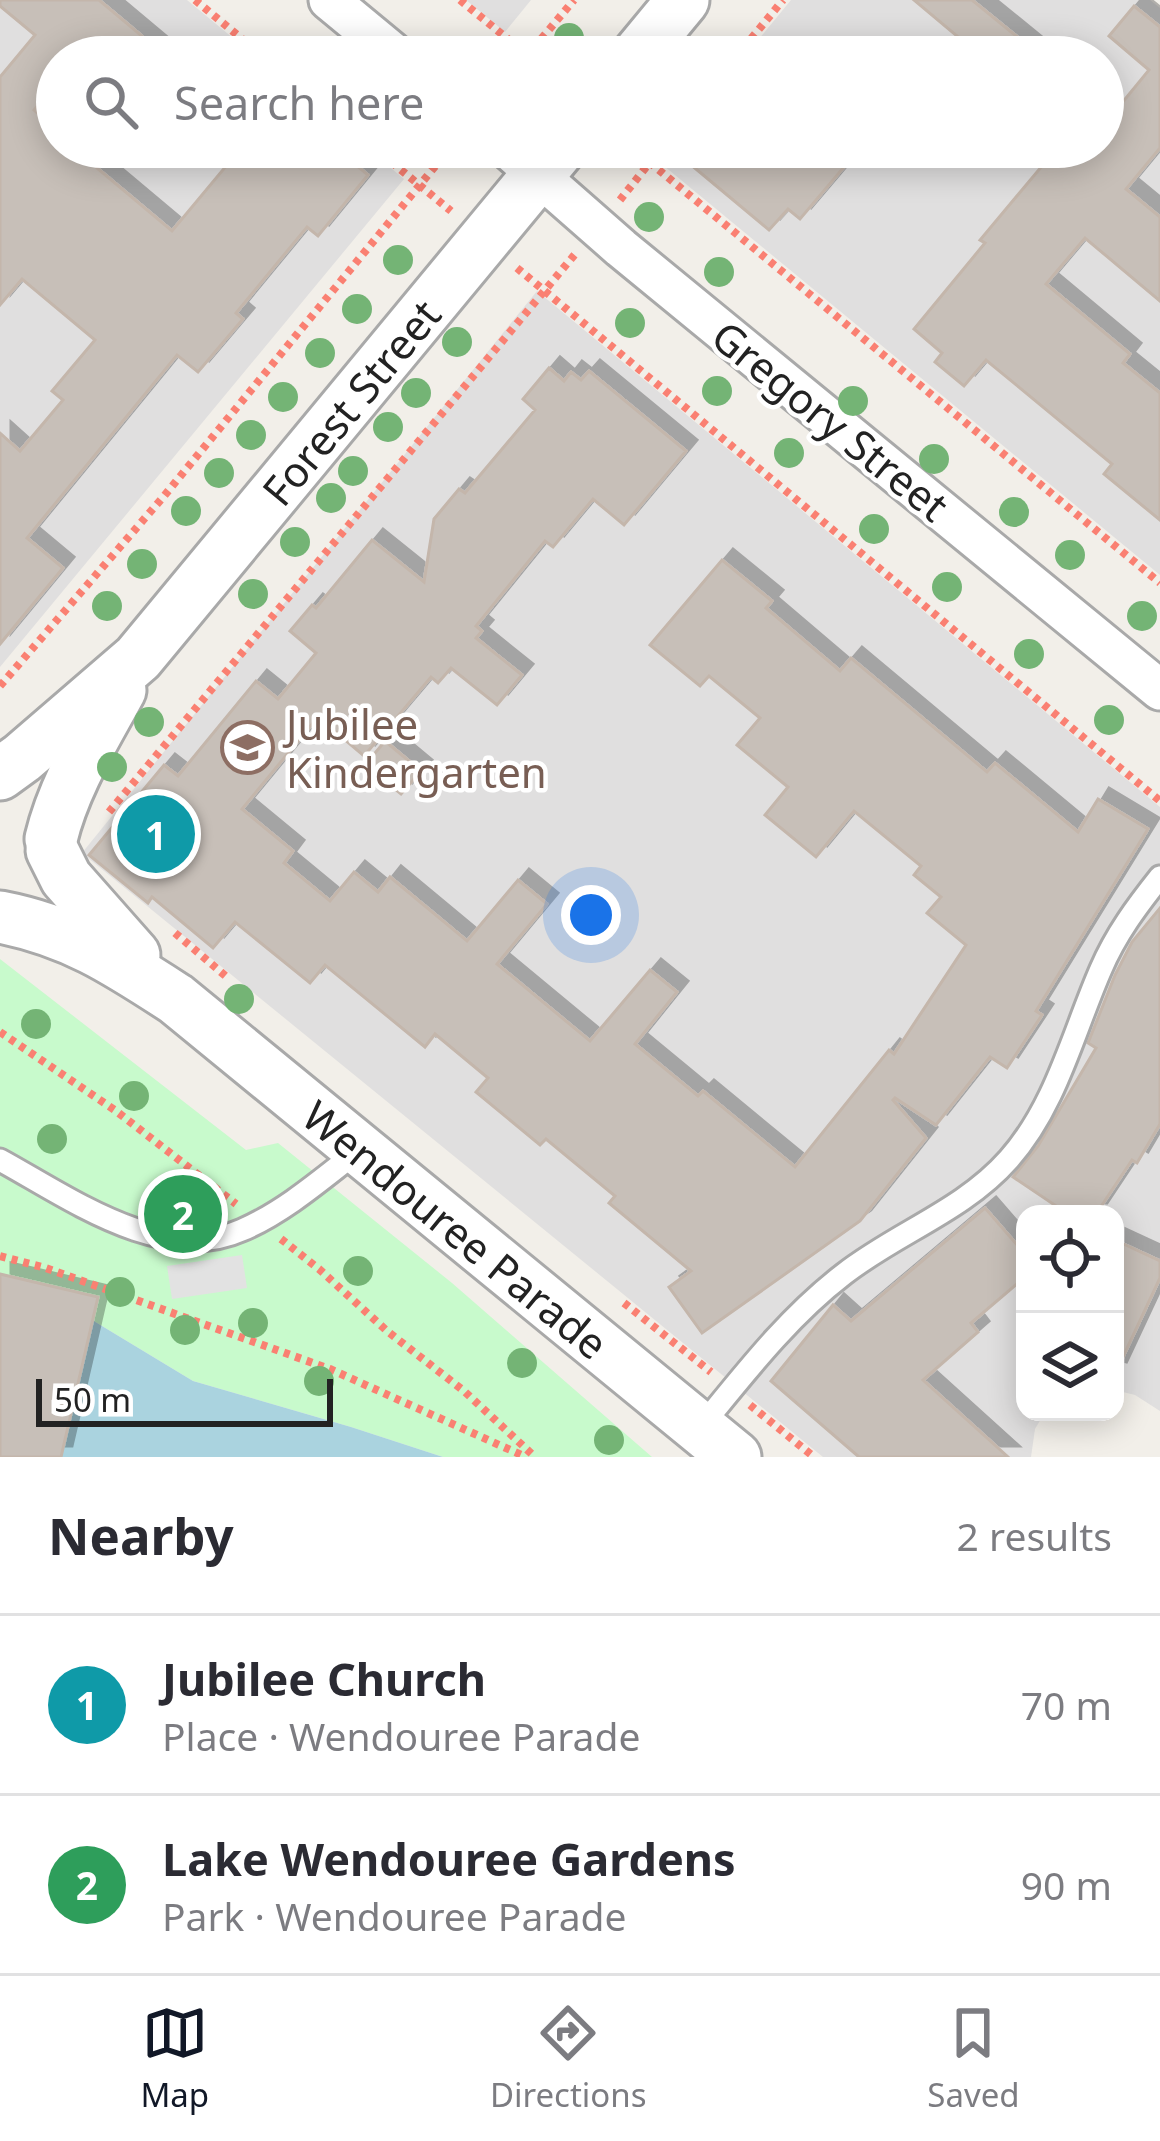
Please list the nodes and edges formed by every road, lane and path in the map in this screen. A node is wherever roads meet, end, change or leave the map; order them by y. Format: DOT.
graph roads {
  1 [pos="195,0"];
  2 [pos="329,0"];
  3 [pos="460,0"];
  4 [pos="574,0"];
  5 [pos="683,0"];
  6 [pos="783,0"];
  7 [pos="239,36"];
  8 [pos="373,36"];
  9 [pos="504,36"];
  10 [pos="544,36"];
  11 [pos="653,36"];
  12 [pos="753,36"];
  13 [pos="434,168"];
  14 [pos="526,168"];
  15 [pos="546,168"];
  16 [pos="645,168"];
  17 [pos="657,168"];
  18 [pos="598,227"];
  19 [pos="545,292"];
  20 [pos="1160,583"];
  21 [pos="138,658"];
  22 [pos="0,686"];
  23 [pos="1160,690"];
  24 [pos="0,777"];
  25 [pos="1160,801"];
  26 [pos="66,839"];
  27 [pos="1160,877"];
  28 [pos="0,915"];
  29 [pos="176,999"];
  30 [pos="358,1150"];
  31 [pos="0,1160"];
  32 [pos="0,1256"];
  33 [pos="717,1443"];
  34 [pos="526,1457"];
  1 -- 7 [label="path"];
  2 -- 8 [label="street"];
  3 -- 9 [label="path"];
  4 -- 10 [label="path"];
  5 -- 11 [label="street"];
  6 -- 12 [label="path"];
  13 -- 22 [label="path"];
  14 -- 21 [label="street, Forest Street"];
  15 -- 18 [label="street, Gregory Street"];
  16 -- 18 [label="path"];
  17 -- 20 [label="path"];
  18 -- 19 [label="path"];
  18 -- 23 [label="street, Gregory Street"];
  19 -- 25 [label="path"];
  19 -- 26 [label="path"];
  21 -- 24 [label="street, Forest Street"];
  21 -- 26 [label="street, Forest Street"];
  24 -- 26 [label="street, Wendouree Parade"];
  26 -- 28 [label="street, Forest Street"];
  26 -- 29 [label="street, Wendouree Parade"];
  27 -- 33 [label="lane"];
  28 -- 29 [label="street, Wendouree Parade"];
  29 -- 30 [label="street, Wendouree Parade"];
  30 -- 31 [label="lane"];
  30 -- 33 [label="street, Wendouree Parade"];
  32 -- 34 [label="path"];
}
